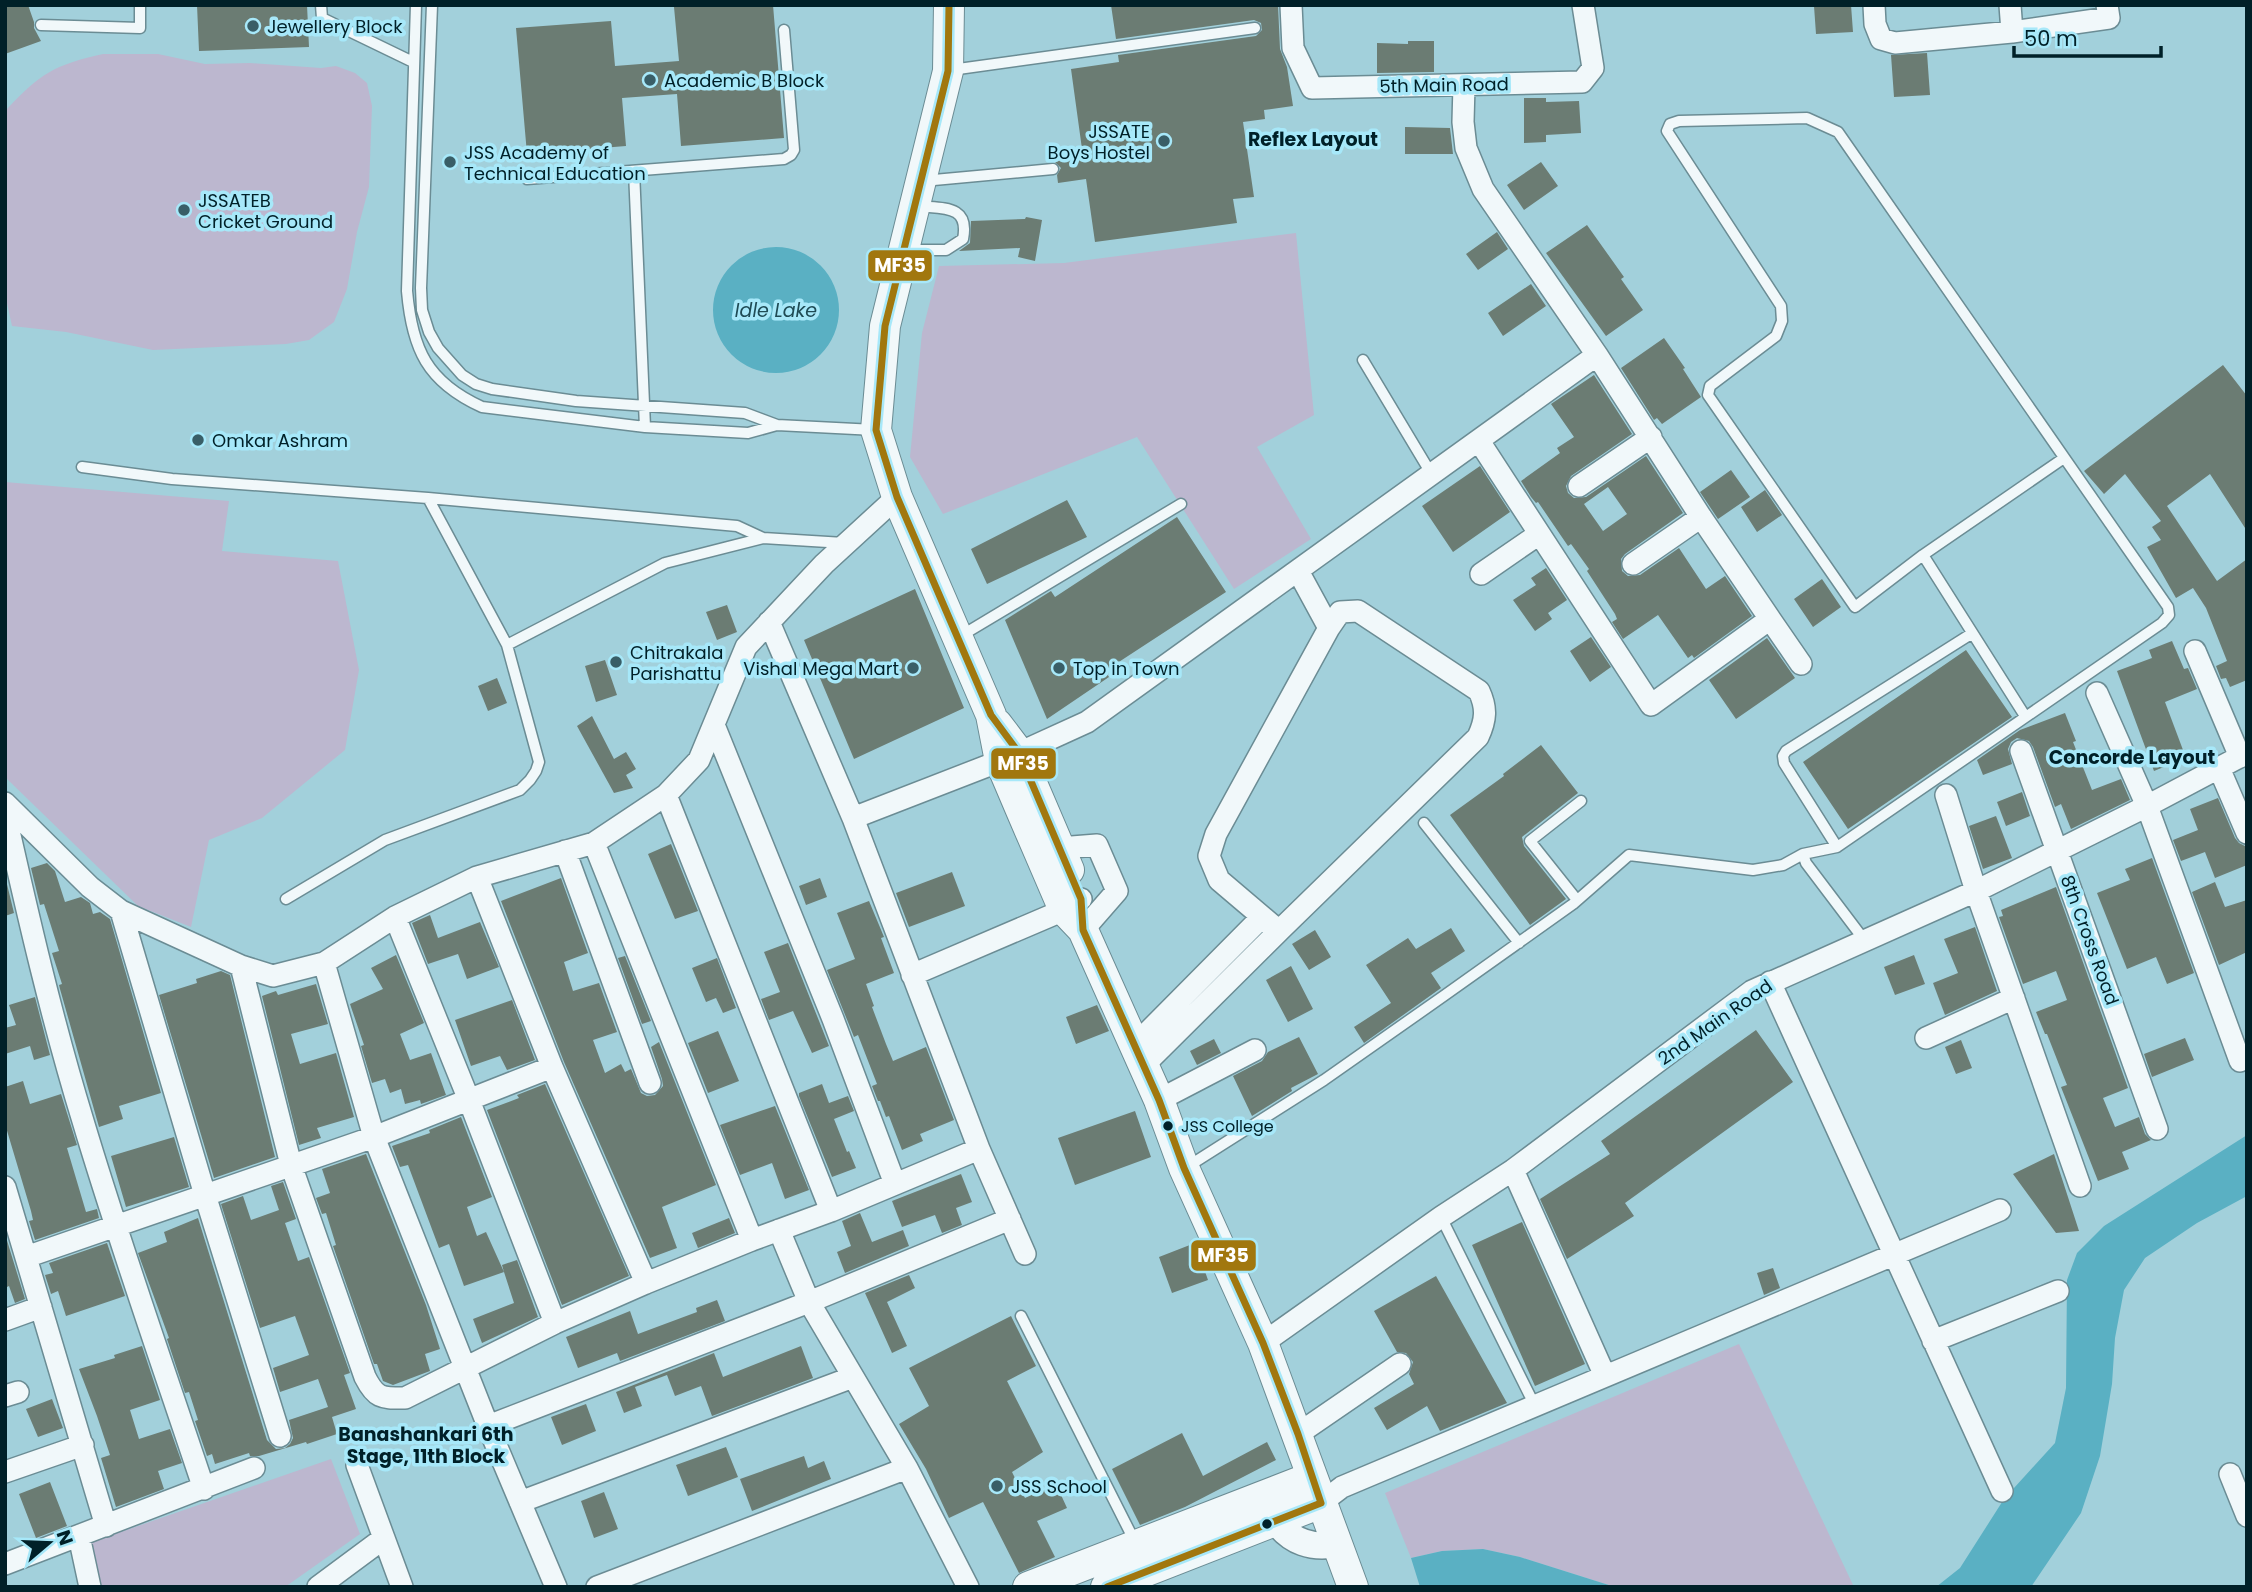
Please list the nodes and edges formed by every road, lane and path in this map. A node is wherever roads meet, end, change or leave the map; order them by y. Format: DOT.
graph roads {
  1 [pos="139,5"];
  2 [pos="321,5"];
  3 [pos="416,5"];
  4 [pos="432,5"];
  5 [pos="949,5"];
  6 [pos="1291,5"];
  7 [pos="1583,5"];
  8 [pos="1874,5"];
  9 [pos="2010,5"];
  10 [pos="2107,5"];
  11 [pos="41,24"];
  12 [pos="1255,28"];
  13 [pos="784,30"];
  14 [pos="2012,32"];
  15 [pos="413,62"];
  16 [pos="948,71"];
  17 [pos="1464,85"];
  18 [pos="1053,169"];
  19 [pos="634,171"];
  20 [pos="527,179"];
  21 [pos="918,193"];
  22 [pos="904,250"];
  23 [pos="438,348"];
  24 [pos="1597,355"];
  25 [pos="424,359"];
  26 [pos="1363,360"];
  27 [pos="644,406"];
  28 [pos="777,425"];
  29 [pos="645,427"];
  30 [pos="876,430"];
  31 [pos="1651,437"];
  32 [pos="1479,441"];
  33 [pos="2064,458"];
  34 [pos="82,467"];
  35 [pos="1432,475"];
  36 [pos="1579,486"];
  37 [pos="897,497"];
  38 [pos="428,498"];
  39 [pos="1181,504"];
  40 [pos="1701,517"];
  41 [pos="1539,534"];
  42 [pos="763,538"];
  43 [pos="847,543"];
  44 [pos="1923,555"];
  45 [pos="1633,564"];
  46 [pos="1298,571"];
  47 [pos="1481,574"];
  48 [pos="1770,619"];
  49 [pos="769,622"];
  50 [pos="1329,628"];
  51 [pos="1971,634"];
  52 [pos="959,637"];
  53 [pos="507,645"];
  54 [pos="2194,651"];
  55 [pos="1801,664"];
  56 [pos="2097,693"];
  57 [pos="2025,716"];
  58 [pos="714,725"];
  59 [pos="2021,751"];
  60 [pos="2244,755"];
  61 [pos="1010,757"];
  62 [pos="2219,768"];
  63 [pos="666,795"];
  64 [pos="1947,795"];
  65 [pos="1581,802"];
  66 [pos="5,803"];
  67 [pos="2147,806"];
  68 [pos="5,813"];
  69 [pos="853,818"];
  70 [pos="1424,823"];
  71 [pos="2247,833"];
  72 [pos="594,842"];
  73 [pos="1838,847"];
  74 [pos="2058,850"];
  75 [pos="565,851"];
  76 [pos="1803,854"];
  77 [pos="477,877"];
  78 [pos="1976,891"];
  79 [pos="286,899"];
  80 [pos="1577,900"];
  81 [pos="121,911"];
  82 [pos="1076,913"];
  83 [pos="395,917"];
  84 [pos="1262,917"];
  85 [pos="1279,931"];
  86 [pos="1865,941"];
  87 [pos="1519,943"];
  88 [pos="324,963"];
  89 [pos="240,966"];
  90 [pos="912,975"];
  91 [pos="1770,982"];
  92 [pos="2014,998"];
  93 [pos="1926,1038"];
  94 [pos="1255,1050"];
  95 [pos="1139,1056"];
  96 [pos="2239,1061"];
  97 [pos="552,1067"];
  98 [pos="650,1083"];
  99 [pos="469,1100"];
  100 [pos="1159,1100"];
  101 [pos="2157,1129"];
  102 [pos="374,1137"];
  103 [pos="979,1149"];
  104 [pos="291,1165"];
  105 [pos="1184,1168"];
  106 [pos="1513,1170"];
  107 [pos="895,1184"];
  108 [pos="2080,1185"];
  109 [pos="5,1186"];
  110 [pos="205,1195"];
  111 [pos="2000,1210"];
  112 [pos="831,1211"];
  113 [pos="1441,1217"];
  114 [pos="1010,1219"];
  115 [pos="116,1226"];
  116 [pos="779,1230"];
  117 [pos="752,1240"];
  118 [pos="1025,1254"];
  119 [pos="1893,1256"];
  120 [pos="26,1257"];
  121 [pos="646,1283"];
  122 [pos="2058,1291"];
  123 [pos="809,1302"];
  124 [pos="41,1307"];
  125 [pos="1021,1316"];
  126 [pos="5,1320"];
  127 [pos="555,1322"];
  128 [pos="1933,1341"];
  129 [pos="1264,1343"];
  130 [pos="1400,1364"];
  131 [pos="465,1368"];
  132 [pos="1605,1376"];
  133 [pos="853,1377"];
  134 [pos="1534,1405"];
  135 [pos="488,1426"];
  136 [pos="1298,1434"];
  137 [pos="281,1436"];
  138 [pos="83,1445"];
  139 [pos="357,1465"];
  140 [pos="254,1468"];
  141 [pos="907,1468"];
  142 [pos="5,1472"];
  143 [pos="2230,1474"];
  144 [pos="204,1489"];
  145 [pos="1325,1489"];
  146 [pos="2002,1491"];
  147 [pos="520,1502"];
  148 [pos="2247,1516"];
  149 [pos="1276,1521"];
  150 [pos="106,1526"];
  151 [pos="79,1536"];
  152 [pos="384,1538"];
  153 [pos="1337,1544"];
  154 [pos="1137,1545"];
  155 [pos="5,1564"];
  156 [pos="1351,1582"];
  157 [pos="90,1587"];
  158 [pos="318,1587"];
  159 [pos="402,1587"];
  160 [pos="556,1587"];
  161 [pos="597,1587"];
  162 [pos="968,1587"];
  163 [pos="1028,1587"];
  164 [pos="1106,1587"];
  1 -- 11 [label="lane"];
  2 -- 15 [label="lane"];
  3 -- 15 [label="lane"];
  4 -- 23 [label="lane"];
  5 -- 16 [label="main road"];
  6 -- 17 [label="street, 5th Main Road"];
  7 -- 17 [label="street, 5th Main Road"];
  8 -- 14 [label="street"];
  9 -- 14 [label="street"];
  10 -- 14 [label="street"];
  12 -- 16 [label="lane"];
  13 -- 19 [label="lane"];
  15 -- 25 [label="lane"];
  16 -- 21 [label="main road"];
  17 -- 24 [label="street"];
  18 -- 21 [label="lane"];
  19 -- 20 [label="lane"];
  19 -- 27 [label="lane"];
  21 -- 22 [label="main road"];
  21 -- 22 [label="lane"];
  22 -- 30 [label="main road"];
  23 -- 25 [label="lane"];
  23 -- 27 [label="lane"];
  24 -- 31 [label="street"];
  24 -- 32 [label="street"];
  25 -- 29 [label="lane"];
  26 -- 35 [label="lane"];
  27 -- 28 [label="lane"];
  27 -- 29 [label="lane"];
  28 -- 29 [label="lane"];
  28 -- 30 [label="lane"];
  30 -- 37 [label="main road"];
  31 -- 36 [label="street"];
  31 -- 40 [label="street"];
  32 -- 35 [label="street"];
  32 -- 41 [label="street"];
  33 -- 44 [label="lane"];
  33 -- 44 [label="lane"];
  33 -- 57 [label="lane"];
  34 -- 38 [label="lane"];
  35 -- 46 [label="street"];
  37 -- 43 [label="street"];
  37 -- 52 [label="main road"];
  38 -- 42 [label="lane"];
  38 -- 53 [label="lane"];
  39 -- 52 [label="lane"];
  40 -- 45 [label="street"];
  40 -- 48 [label="street"];
  41 -- 47 [label="street"];
  41 -- 48 [label="street"];
  42 -- 43 [label="lane"];
  42 -- 53 [label="lane"];
  43 -- 49 [label="street"];
  44 -- 51 [label="lane"];
  46 -- 50 [label="street"];
  46 -- 61 [label="street"];
  48 -- 55 [label="street"];
  49 -- 58 [label="street"];
  49 -- 69 [label="street"];
  50 -- 84 [label="street"];
  50 -- 85 [label="street"];
  51 -- 57 [label="lane"];
  51 -- 73 [label="lane"];
  52 -- 61 [label="main road"];
  53 -- 79 [label="lane"];
  54 -- 60 [label="street"];
  56 -- 67 [label="street"];
  57 -- 73 [label="lane"];
  58 -- 63 [label="street"];
  58 -- 107 [label="street"];
  59 -- 74 [label="street, 8th Cross Road"];
  60 -- 62 [label="street, 2nd Main Road"];
  61 -- 69 [label="street"];
  61 -- 82 [label="main road"];
  61 -- 82 [label="main road"];
  62 -- 67 [label="street, 2nd Main Road"];
  62 -- 71 [label="street"];
  63 -- 72 [label="street"];
  63 -- 112 [label="street"];
  64 -- 78 [label="street"];
  65 -- 80 [label="lane"];
  66 -- 81 [label="street"];
  67 -- 74 [label="street, 2nd Main Road"];
  67 -- 96 [label="street"];
  68 -- 115 [label="street"];
  69 -- 90 [label="street"];
  70 -- 87 [label="lane"];
  72 -- 75 [label="street"];
  72 -- 117 [label="street"];
  73 -- 76 [label="lane"];
  74 -- 78 [label="street, 2nd Main Road"];
  74 -- 101 [label="street, 8th Cross Road"];
  75 -- 77 [label="street"];
  75 -- 98 [label="street"];
  76 -- 80 [label="lane"];
  76 -- 86 [label="lane"];
  77 -- 83 [label="street"];
  77 -- 97 [label="street"];
  78 -- 86 [label="street, 2nd Main Road"];
  78 -- 92 [label="street"];
  80 -- 87 [label="lane"];
  81 -- 89 [label="street"];
  81 -- 110 [label="street"];
  82 -- 90 [label="street"];
  82 -- 95 [label="main road"];
  83 -- 88 [label="street"];
  83 -- 99 [label="street"];
  84 -- 85 [label="street"];
  84 -- 95 [label="street"];
  85 -- 95 [label="street"];
  86 -- 91 [label="street, 2nd Main Road"];
  87 -- 105 [label="lane"];
  88 -- 89 [label="street"];
  88 -- 102 [label="street"];
  89 -- 104 [label="street"];
  90 -- 103 [label="street"];
  91 -- 106 [label="street, 2nd Main Road"];
  91 -- 119 [label="street"];
  92 -- 93 [label="street"];
  92 -- 108 [label="street"];
  94 -- 100 [label="street"];
  95 -- 100 [label="main road"];
  97 -- 99 [label="street"];
  97 -- 121 [label="street"];
  99 -- 102 [label="street"];
  99 -- 127 [label="street"];
  100 -- 105 [label="main road"];
  102 -- 104 [label="street"];
  102 -- 131 [label="street"];
  103 -- 107 [label="street"];
  103 -- 114 [label="street"];
  104 -- 110 [label="street"];
  104 -- 131 [label="street"];
  105 -- 129 [label="main road"];
  106 -- 113 [label="street, 2nd Main Road"];
  106 -- 132 [label="street"];
  107 -- 112 [label="street"];
  109 -- 120 [label="street"];
  110 -- 115 [label="street"];
  110 -- 137 [label="street"];
  111 -- 119 [label="street"];
  112 -- 116 [label="street"];
  113 -- 129 [label="street, 2nd Main Road"];
  113 -- 134 [label="lane"];
  114 -- 118 [label="street"];
  114 -- 123 [label="street"];
  115 -- 120 [label="street"];
  115 -- 144 [label="street"];
  116 -- 117 [label="street"];
  116 -- 123 [label="street"];
  117 -- 121 [label="street"];
  119 -- 128 [label="street"];
  119 -- 132 [label="street"];
  120 -- 124 [label="street"];
  121 -- 127 [label="street"];
  122 -- 128 [label="street"];
  123 -- 133 [label="street"];
  123 -- 135 [label="street"];
  124 -- 126 [label="street"];
  124 -- 138 [label="street"];
  125 -- 154 [label="lane"];
  127 -- 131 [label="street"];
  128 -- 146 [label="street"];
  129 -- 136 [label="main road"];
  130 -- 136 [label="street"];
  131 -- 135 [label="street"];
  132 -- 134 [label="street"];
  133 -- 141 [label="street"];
  133 -- 147 [label="street"];
  134 -- 145 [label="street"];
  135 -- 147 [label="street"];
  136 -- 145 [label="main road"];
  138 -- 142 [label="street"];
  138 -- 150 [label="street"];
  139 -- 152 [label="street"];
  140 -- 144 [label="street"];
  141 -- 161 [label="street"];
  141 -- 162 [label="street"];
  143 -- 148 [label="street"];
  144 -- 150 [label="street"];
  145 -- 149 [label="main road"];
  145 -- 153 [label="main road"];
  145 -- 154 [label="main road"];
  147 -- 160 [label="street"];
  149 -- 153 [label="street"];
  149 -- 164 [label="main road"];
  150 -- 151 [label="street"];
  151 -- 155 [label="street"];
  151 -- 157 [label="street"];
  152 -- 158 [label="street"];
  152 -- 159 [label="street"];
  153 -- 156 [label="main road"];
  154 -- 163 [label="main road"];
}
